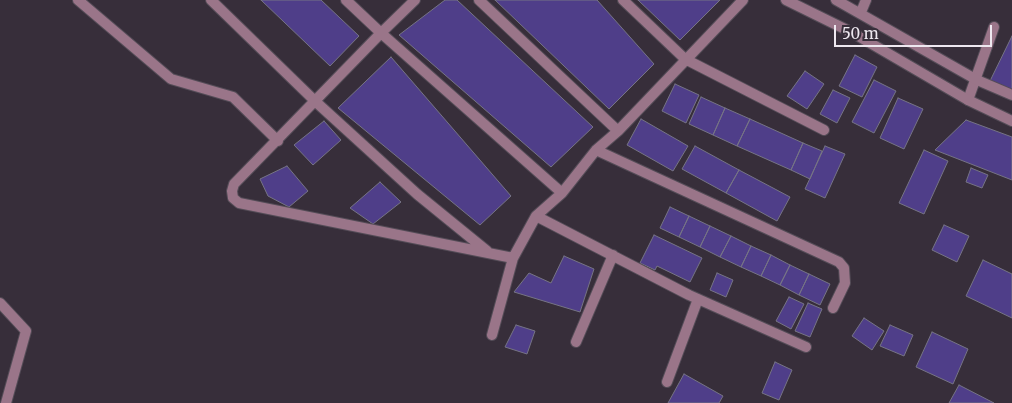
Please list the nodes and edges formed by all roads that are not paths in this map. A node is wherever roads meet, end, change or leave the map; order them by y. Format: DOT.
graph roads {
  1 [pos="78,0"];
  2 [pos="212,0"];
  3 [pos="346,0"];
  4 [pos="415,0"];
  5 [pos="479,0"];
  6 [pos="623,0"];
  7 [pos="743,0"];
  8 [pos="786,0"];
  9 [pos="836,0"];
  10 [pos="866,0"];
  11 [pos="861,12"];
  12 [pos="994,27"];
  13 [pos="381,33"];
  14 [pos="686,59"];
  15 [pos="977,80"];
  16 [pos="1012,95"];
  17 [pos="968,100"];
  18 [pos="316,102"];
  19 [pos="1012,121"];
  20 [pos="824,130"];
  21 [pos="618,131"];
  22 [pos="278,142"];
  23 [pos="596,150"];
  24 [pos="562,193"];
  25 [pos="536,216"];
  26 [pos="490,253"];
  27 [pos="613,255"];
  28 [pos="513,258"];
  29 [pos="698,299"];
  30 [pos="0,303"];
  31 [pos="833,308"];
  32 [pos="492,335"];
  33 [pos="576,342"];
  34 [pos="806,347"];
  35 [pos="667,382"];
  36 [pos="6,403"];
  1 -- 22 [label="street"];
  2 -- 18 [label="street"];
  3 -- 13 [label="street"];
  4 -- 13 [label="street"];
  5 -- 21 [label="street"];
  6 -- 14 [label="street"];
  7 -- 14 [label="street"];
  8 -- 17 [label="street"];
  9 -- 11 [label="street"];
  10 -- 11 [label="street"];
  11 -- 15 [label="street"];
  12 -- 15 [label="street"];
  13 -- 18 [label="street"];
  13 -- 24 [label="street"];
  14 -- 20 [label="street"];
  14 -- 21 [label="street"];
  15 -- 16 [label="street"];
  15 -- 17 [label="street"];
  17 -- 19 [label="street"];
  18 -- 22 [label="street"];
  18 -- 26 [label="street"];
  21 -- 23 [label="street"];
  22 -- 26 [label="street"];
  23 -- 24 [label="street"];
  23 -- 31 [label="street"];
  24 -- 25 [label="street"];
  25 -- 27 [label="street"];
  25 -- 28 [label="street"];
  26 -- 28 [label="street"];
  27 -- 29 [label="street"];
  27 -- 33 [label="street"];
  28 -- 32 [label="street"];
  29 -- 34 [label="street"];
  29 -- 35 [label="street"];
  30 -- 36 [label="street"];
}
